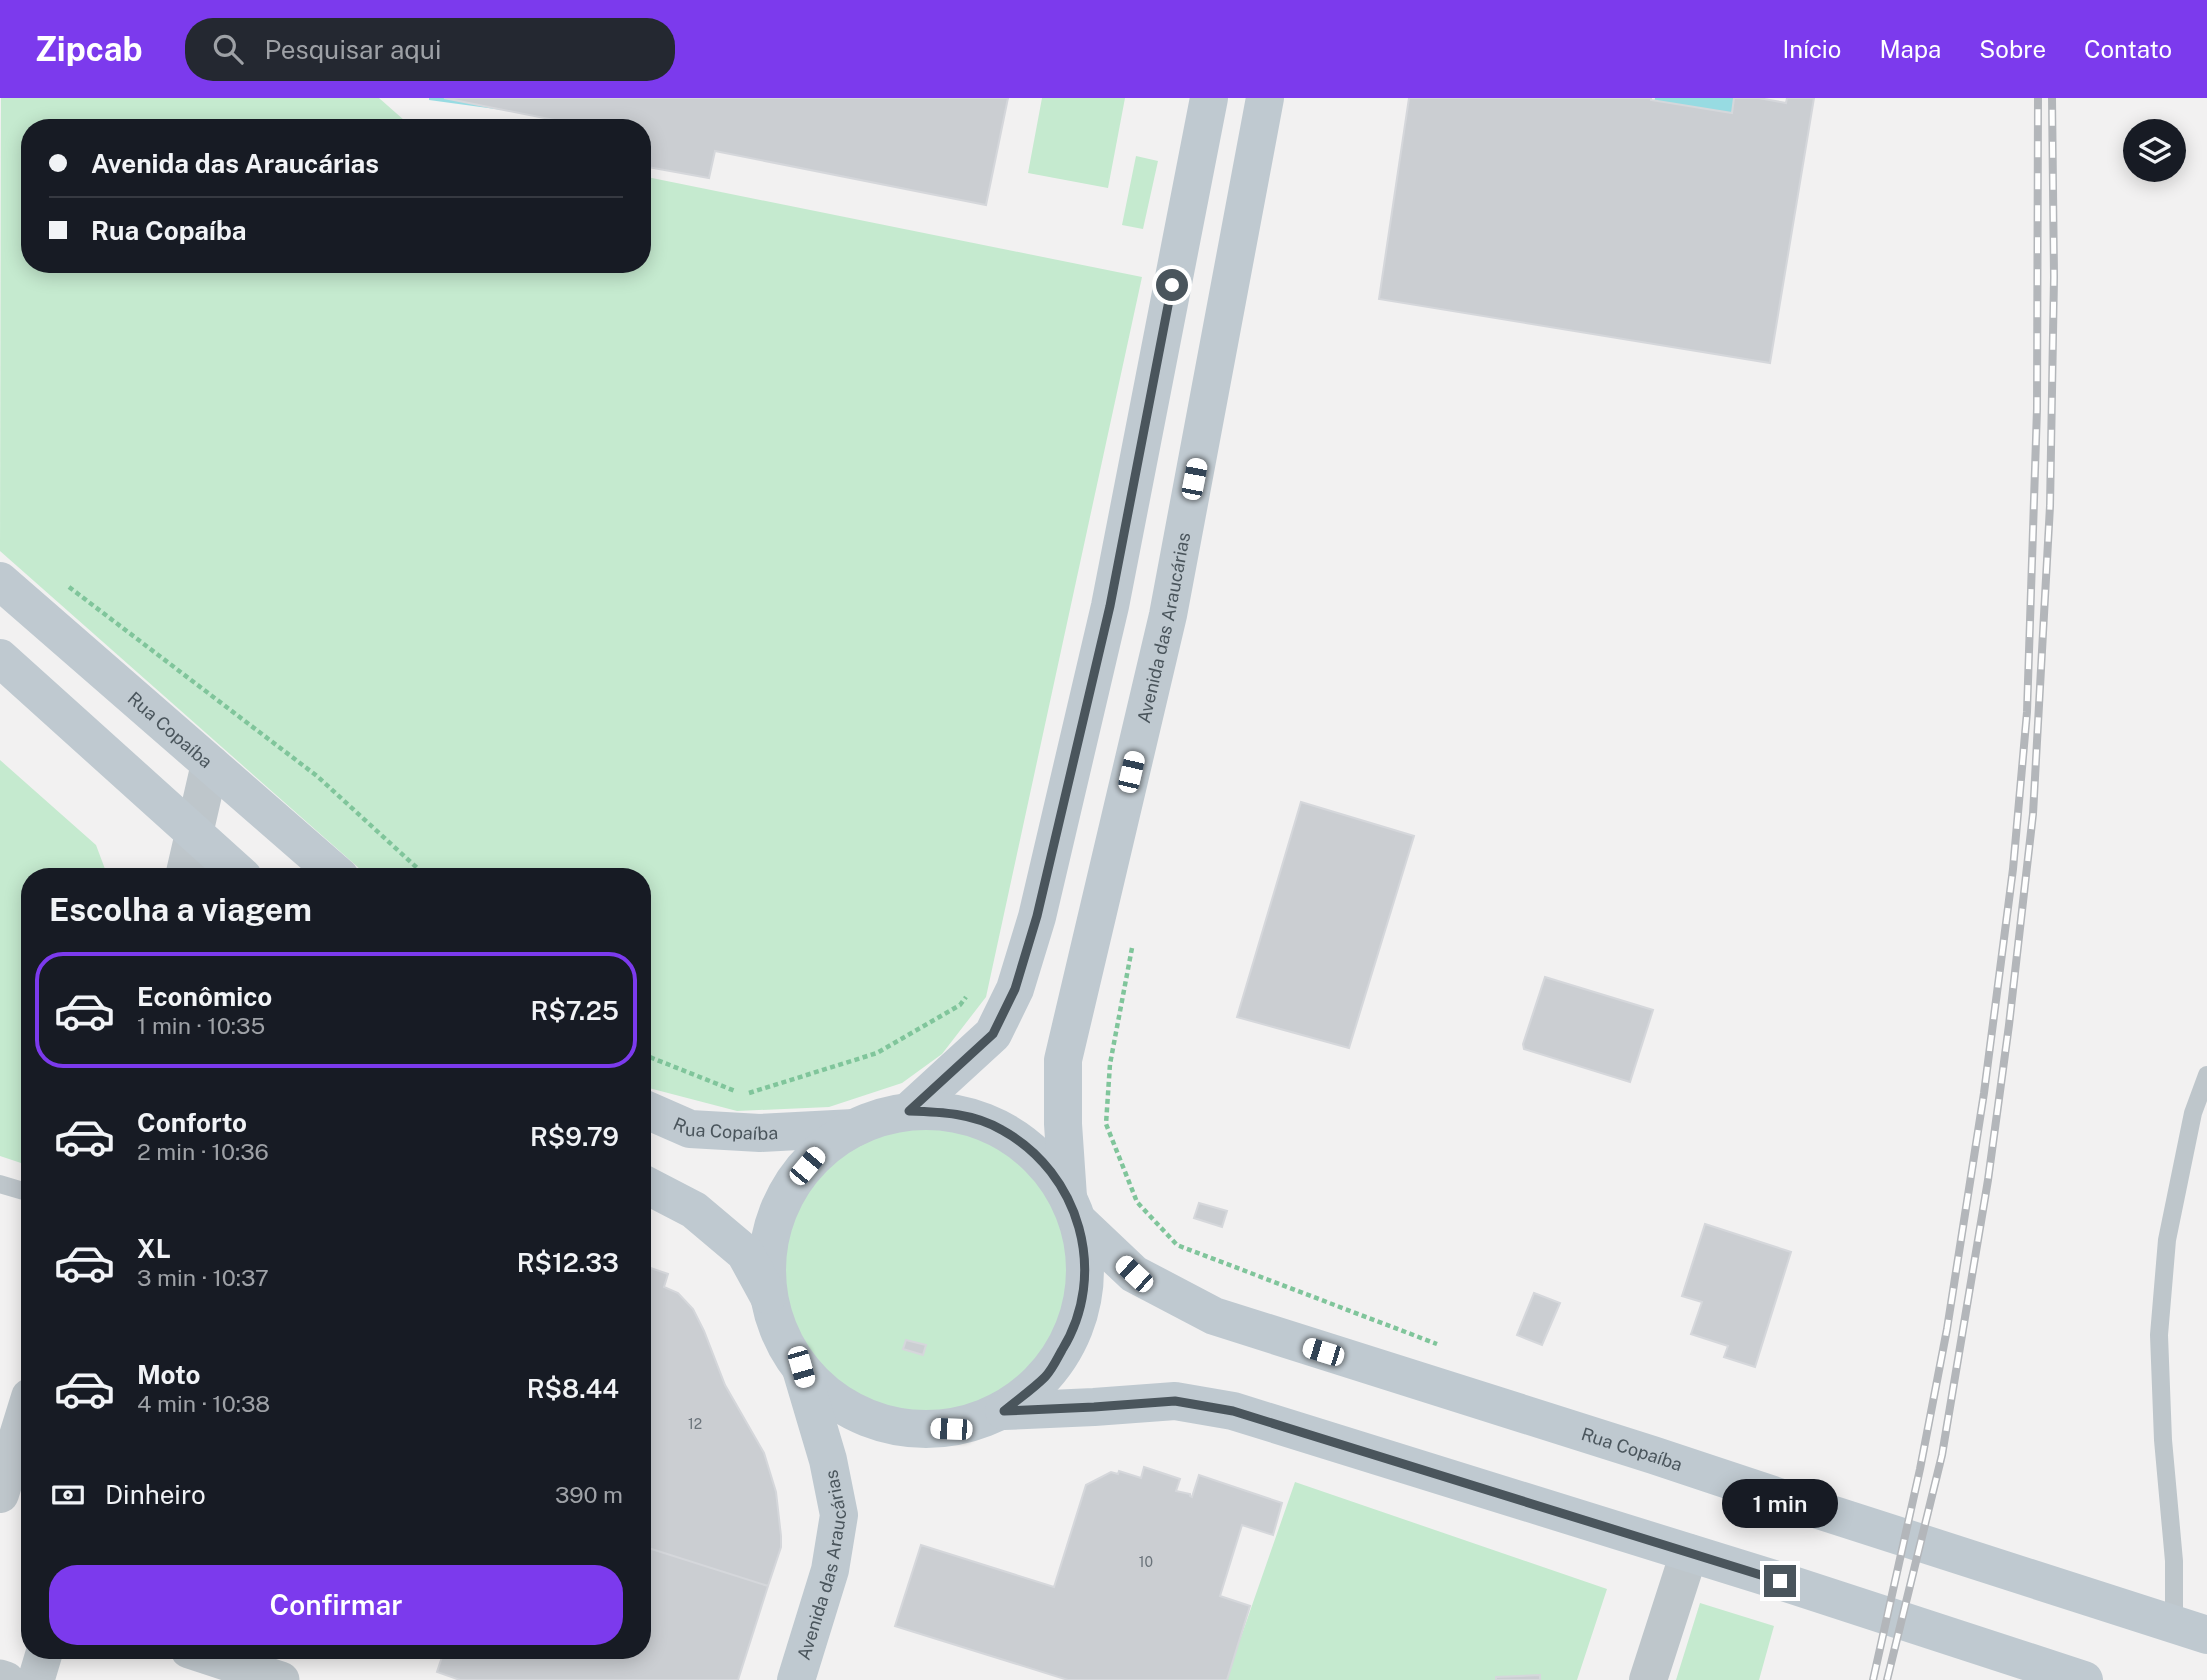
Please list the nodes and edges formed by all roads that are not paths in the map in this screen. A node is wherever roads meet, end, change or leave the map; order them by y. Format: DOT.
graph roads {
  1 [pos="1209,98"];
  2 [pos="1265,98"];
  3 [pos="0,581"];
  4 [pos="1110,606"];
  5 [pos="1168,615"];
  6 [pos="0,658"];
  7 [pos="210,764"];
  8 [pos="195,835"];
  9 [pos="186,868"];
  10 [pos="233,868"];
  11 [pos="330,868"];
  12 [pos="2207,1075"];
  13 [pos="909,1111"];
  14 [pos="651,1112"];
  15 [pos="854,1128"];
  16 [pos="0,1184"];
  17 [pos="651,1188"];
  18 [pos="21,1190"];
  19 [pos="1073,1209"];
  20 [pos="770,1297"];
  21 [pos="801,1367"];
  22 [pos="1004,1411"];
  23 [pos="21,1426"];
  24 [pos="0,1494"];
  25 [pos="1689,1553"];
  26 [pos="2190,1629"];
  27 [pos="42,1659"];
  28 [pos="217,1659"];
  29 [pos="0,1678"];
  30 [pos="6,1680"];
  31 [pos="36,1680"];
  32 [pos="281,1680"];
  33 [pos="796,1680"];
  34 [pos="1648,1680"];
  35 [pos="2084,1680"];
  1 -- 4 [label="main road"];
  2 -- 5 [label="main road, Avenida das Araucárias"];
  3 -- 7 [label="main road, Rua Copaíba"];
  4 -- 5 [label="main road"];
  4 -- 13 [label="main road"];
  5 -- 19 [label="main road, Avenida das Araucárias"];
  6 -- 8 [label="main road"];
  7 -- 8 [label="street"];
  7 -- 11 [label="main road, Rua Copaíba"];
  8 -- 9 [label="street"];
  8 -- 10 [label="main road"];
  12 -- 26 [label="lane"];
  13 -- 15 [label="main road"];
  13 -- 19 [label="main road, Rua Copaíba"];
  14 -- 15 [label="main road, Rua Copaíba"];
  15 -- 20 [label="main road"];
  16 -- 18 [label="lane"];
  17 -- 20 [label="main road"];
  19 -- 22 [label="main road, Avenida das Araucárias"];
  19 -- 26 [label="main road, Rua Copaíba"];
  20 -- 21 [label="main road"];
  21 -- 22 [label="main road"];
  21 -- 33 [label="main road, Avenida das Araucárias"];
  22 -- 25 [label="main road"];
  23 -- 24 [label="street"];
  25 -- 34 [label="street"];
  25 -- 35 [label="main road"];
  27 -- 31 [label="street"];
  28 -- 32 [label="street"];
  29 -- 30 [label="street"];
}
